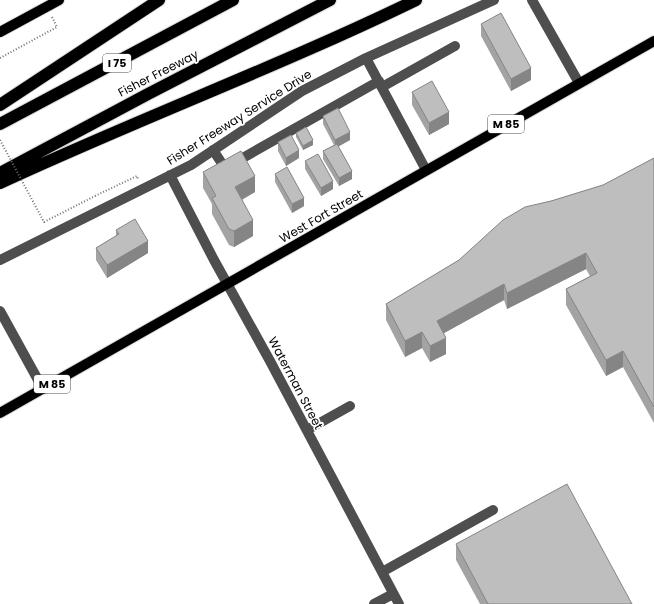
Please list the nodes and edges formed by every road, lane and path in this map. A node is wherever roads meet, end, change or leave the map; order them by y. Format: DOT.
graph roads {
  1 [pos="59,0"];
  2 [pos="159,0"];
  3 [pos="233,0"];
  4 [pos="330,0"];
  5 [pos="416,0"];
  6 [pos="494,0"];
  7 [pos="532,0"];
  8 [pos="46,7"];
  9 [pos="0,32"];
  10 [pos="654,41"];
  11 [pos="455,46"];
  12 [pos="0,58"];
  13 [pos="366,58"];
  14 [pos="579,83"];
  15 [pos="381,84"];
  16 [pos="0,105"];
  17 [pos="0,124"];
  18 [pos="0,140"];
  19 [pos="213,150"];
  20 [pos="426,170"];
  21 [pos="0,173"];
  22 [pos="170,175"];
  23 [pos="0,183"];
  24 [pos="95,196"];
  25 [pos="0,260"];
  26 [pos="227,284"];
  27 [pos="0,311"];
  28 [pos="43,389"];
  29 [pos="350,406"];
  30 [pos="0,413"];
  31 [pos="307,430"];
  32 [pos="493,510"];
  33 [pos="382,572"];
  34 [pos="393,594"];
  35 [pos="374,604"];
  36 [pos="399,604"];
  1 -- 8 [label="main road"];
  2 -- 16 [label="highway"];
  3 -- 17 [label="highway, I 75"];
  4 -- 21 [label="highway, Fisher Freeway"];
  5 -- 23 [label="highway"];
  6 -- 13 [label="street, Fisher Freeway Service Drive"];
  7 -- 14 [label="street"];
  8 -- 9 [label="main road"];
  8 -- 12 [label="path"];
  10 -- 14 [label="main road, West Fort Street / M 85"];
  11 -- 15 [label="street"];
  13 -- 15 [label="street"];
  13 -- 19 [label="street, Fisher Freeway Service Drive"];
  14 -- 20 [label="main road, West Fort Street / M 85"];
  15 -- 19 [label="street"];
  15 -- 20 [label="street"];
  18 -- 24 [label="path, bridge"];
  19 -- 22 [label="street, Fisher Freeway Service Drive"];
  20 -- 26 [label="main road, West Fort Street / M 85"];
  22 -- 25 [label="street, Fisher Freeway Service Drive"];
  22 -- 26 [label="street, Waterman Street"];
  26 -- 28 [label="main road, West Fort Street / M 85"];
  26 -- 31 [label="street, Waterman Street"];
  27 -- 28 [label="street"];
  28 -- 30 [label="main road, West Fort Street / M 85"];
  29 -- 31 [label="street"];
  31 -- 33 [label="street, Waterman Street"];
  32 -- 33 [label="street"];
  33 -- 34 [label="street, Waterman Street"];
  34 -- 35 [label="street"];
  34 -- 36 [label="street, Waterman Street"];
}
